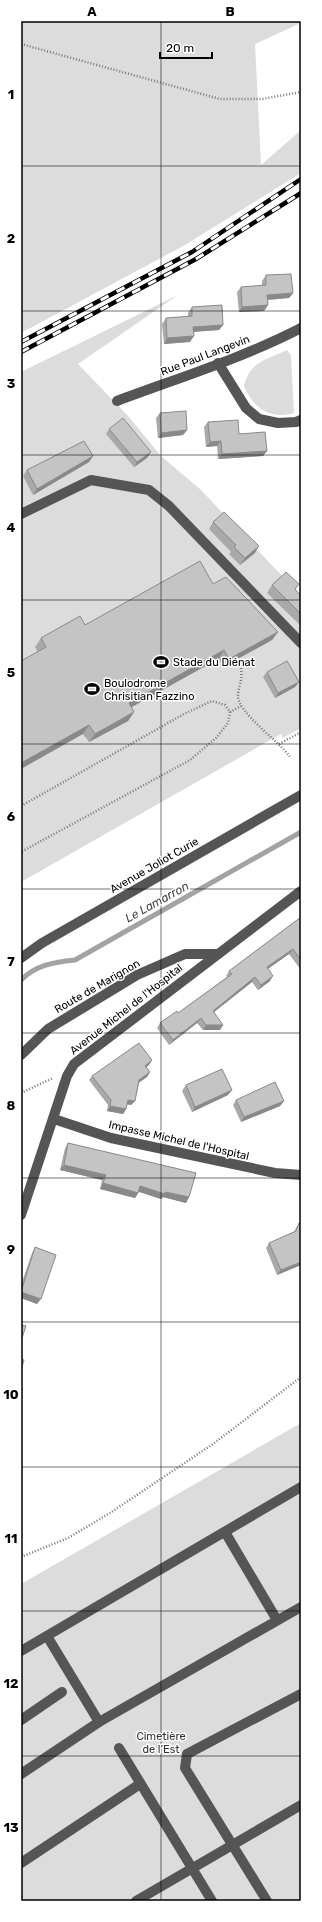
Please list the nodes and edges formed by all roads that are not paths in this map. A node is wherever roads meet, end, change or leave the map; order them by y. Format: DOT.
graph roads {
  1 [pos="301,328"];
  2 [pos="218,363"];
  3 [pos="117,401"];
  4 [pos="301,420"];
  5 [pos="21,514"];
  6 [pos="301,643"];
  7 [pos="301,795"];
  8 [pos="301,891"];
  9 [pos="218,954"];
  10 [pos="21,958"];
  11 [pos="21,1055"];
  12 [pos="54,1119"];
  13 [pos="301,1175"];
  14 [pos="21,1215"];
  15 [pos="301,1487"];
  16 [pos="225,1532"];
  17 [pos="301,1606"];
  18 [pos="277,1620"];
  19 [pos="47,1636"];
  20 [pos="21,1651"];
  21 [pos="62,1692"];
  22 [pos="301,1694"];
  23 [pos="21,1720"];
  24 [pos="99,1722"];
  25 [pos="119,1748"];
  26 [pos="21,1774"];
  27 [pos="140,1784"];
  28 [pos="301,1805"];
  29 [pos="232,1845"];
  30 [pos="21,1863"];
  31 [pos="192,1868"];
  32 [pos="136,1901"];
  33 [pos="212,1901"];
  34 [pos="267,1901"];
  1 -- 2 [label="street, Rue Paul Langevin"];
  2 -- 3 [label="street, Rue Paul Langevin"];
  2 -- 4 [label="street"];
  5 -- 6 [label="street"];
  7 -- 10 [label="street, Avenue Joliot Curie"];
  8 -- 9 [label="street, Avenue Michel de l'Hospital"];
  9 -- 11 [label="street, Route de Marignon"];
  9 -- 12 [label="street, Avenue Michel de l'Hospital"];
  12 -- 13 [label="street, Impasse Michel de l'Hospital"];
  12 -- 14 [label="street, Avenue Michel de l'Hospital"];
  15 -- 16 [label="street"];
  16 -- 18 [label="street"];
  16 -- 19 [label="street"];
  17 -- 18 [label="street"];
  18 -- 24 [label="street"];
  19 -- 20 [label="street"];
  19 -- 24 [label="street"];
  21 -- 23 [label="street"];
  22 -- 29 [label="street"];
  24 -- 26 [label="street"];
  25 -- 27 [label="street"];
  27 -- 30 [label="street"];
  27 -- 31 [label="street"];
  28 -- 29 [label="street"];
  29 -- 31 [label="street"];
  29 -- 34 [label="street"];
  31 -- 32 [label="street"];
  31 -- 33 [label="street"];
}
